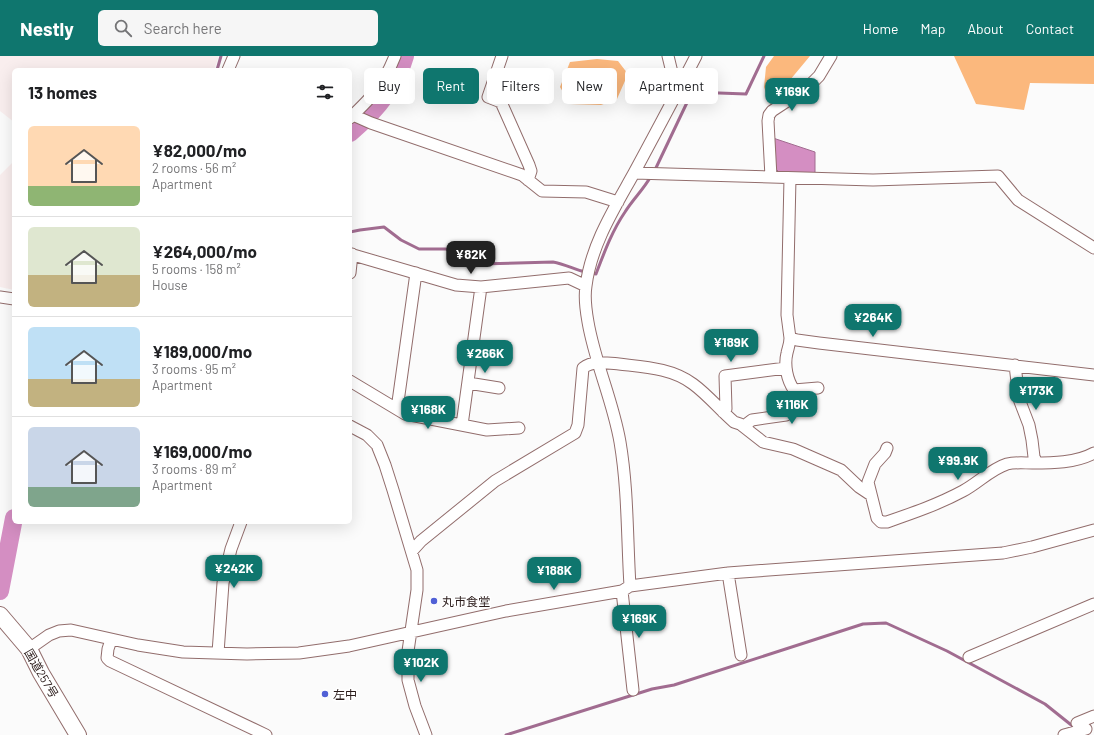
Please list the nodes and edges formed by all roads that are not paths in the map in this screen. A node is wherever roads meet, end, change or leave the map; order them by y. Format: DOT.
graph roads {
  1 [pos="234,56"];
  2 [pos="395,56"];
  3 [pos="502,56"];
  4 [pos="668,56"];
  5 [pos="696,56"];
  6 [pos="831,56"];
  7 [pos="229,68"];
  8 [pos="671,68"];
  9 [pos="690,68"];
  10 [pos="670,104"];
  11 [pos="352,116"];
  12 [pos="634,173"];
  13 [pos="771,177"];
  14 [pos="790,178"];
  15 [pos="528,180"];
  16 [pos="618,202"];
  17 [pos="1094,248"];
  18 [pos="352,254"];
  19 [pos="416,273"];
  20 [pos="586,286"];
  21 [pos="480,287"];
  22 [pos="0,297"];
  23 [pos="12,299"];
  24 [pos="790,338"];
  25 [pos="598,363"];
  26 [pos="1015,365"];
  27 [pos="786,368"];
  28 [pos="1094,375"];
  29 [pos="352,382"];
  30 [pos="468,383"];
  31 [pos="499,388"];
  32 [pos="818,388"];
  33 [pos="794,390"];
  34 [pos="397,409"];
  35 [pos="723,412"];
  36 [pos="462,425"];
  37 [pos="744,426"];
  38 [pos="352,427"];
  39 [pos="519,428"];
  40 [pos="887,448"];
  41 [pos="1094,453"];
  42 [pos="1037,463"];
  43 [pos="871,495"];
  44 [pos="240,524"];
  45 [pos="1094,530"];
  46 [pos="412,551"];
  47 [pos="728,573"];
  48 [pos="626,588"];
  49 [pos="1094,604"];
  50 [pos="0,615"];
  51 [pos="411,631"];
  52 [pos="111,640"];
  53 [pos="29,649"];
  54 [pos="218,653"];
  55 [pos="741,655"];
  56 [pos="969,658"];
  57 [pos="633,690"];
  58 [pos="1094,716"];
  59 [pos="78,735"];
  60 [pos="266,735"];
  61 [pos="426,735"];
  62 [pos="1064,735"];
  1 -- 7 [label="street"];
  2 -- 11 [label="street"];
  3 -- 15 [label="street"];
  4 -- 8 [label="street"];
  5 -- 9 [label="street"];
  6 -- 13 [label="street"];
  10 -- 12 [label="street"];
  11 -- 15 [label="street"];
  12 -- 13 [label="street"];
  12 -- 16 [label="street"];
  13 -- 14 [label="street"];
  14 -- 17 [label="street"];
  14 -- 24 [label="street"];
  15 -- 16 [label="street"];
  16 -- 20 [label="street"];
  18 -- 19 [label="street"];
  19 -- 21 [label="street"];
  19 -- 34 [label="street"];
  20 -- 21 [label="street"];
  20 -- 25 [label="street"];
  21 -- 30 [label="street"];
  22 -- 23 [label="street"];
  24 -- 26 [label="street"];
  24 -- 27 [label="street"];
  25 -- 35 [label="street"];
  25 -- 46 [label="street"];
  25 -- 48 [label="street"];
  26 -- 28 [label="street"];
  26 -- 42 [label="street"];
  27 -- 33 [label="street"];
  27 -- 35 [label="street"];
  29 -- 34 [label="street"];
  30 -- 31 [label="street"];
  30 -- 36 [label="street"];
  32 -- 33 [label="street"];
  33 -- 37 [label="street"];
  34 -- 36 [label="street"];
  35 -- 37 [label="street"];
  36 -- 39 [label="street"];
  37 -- 43 [label="street"];
  38 -- 46 [label="street"];
  40 -- 43 [label="street"];
  41 -- 42 [label="street"];
  42 -- 43 [label="street"];
  44 -- 54 [label="street"];
  45 -- 47 [label="street"];
  46 -- 51 [label="street"];
  47 -- 48 [label="street"];
  47 -- 55 [label="street"];
  48 -- 51 [label="street"];
  48 -- 57 [label="street"];
  49 -- 56 [label="street"];
  50 -- 53 [label="highway, 国道257号"];
  51 -- 54 [label="street"];
  51 -- 61 [label="street"];
  52 -- 53 [label="street"];
  52 -- 54 [label="street"];
  52 -- 60 [label="street"];
  53 -- 59 [label="highway, 国道257号"];
  58 -- 62 [label="street"];
}
